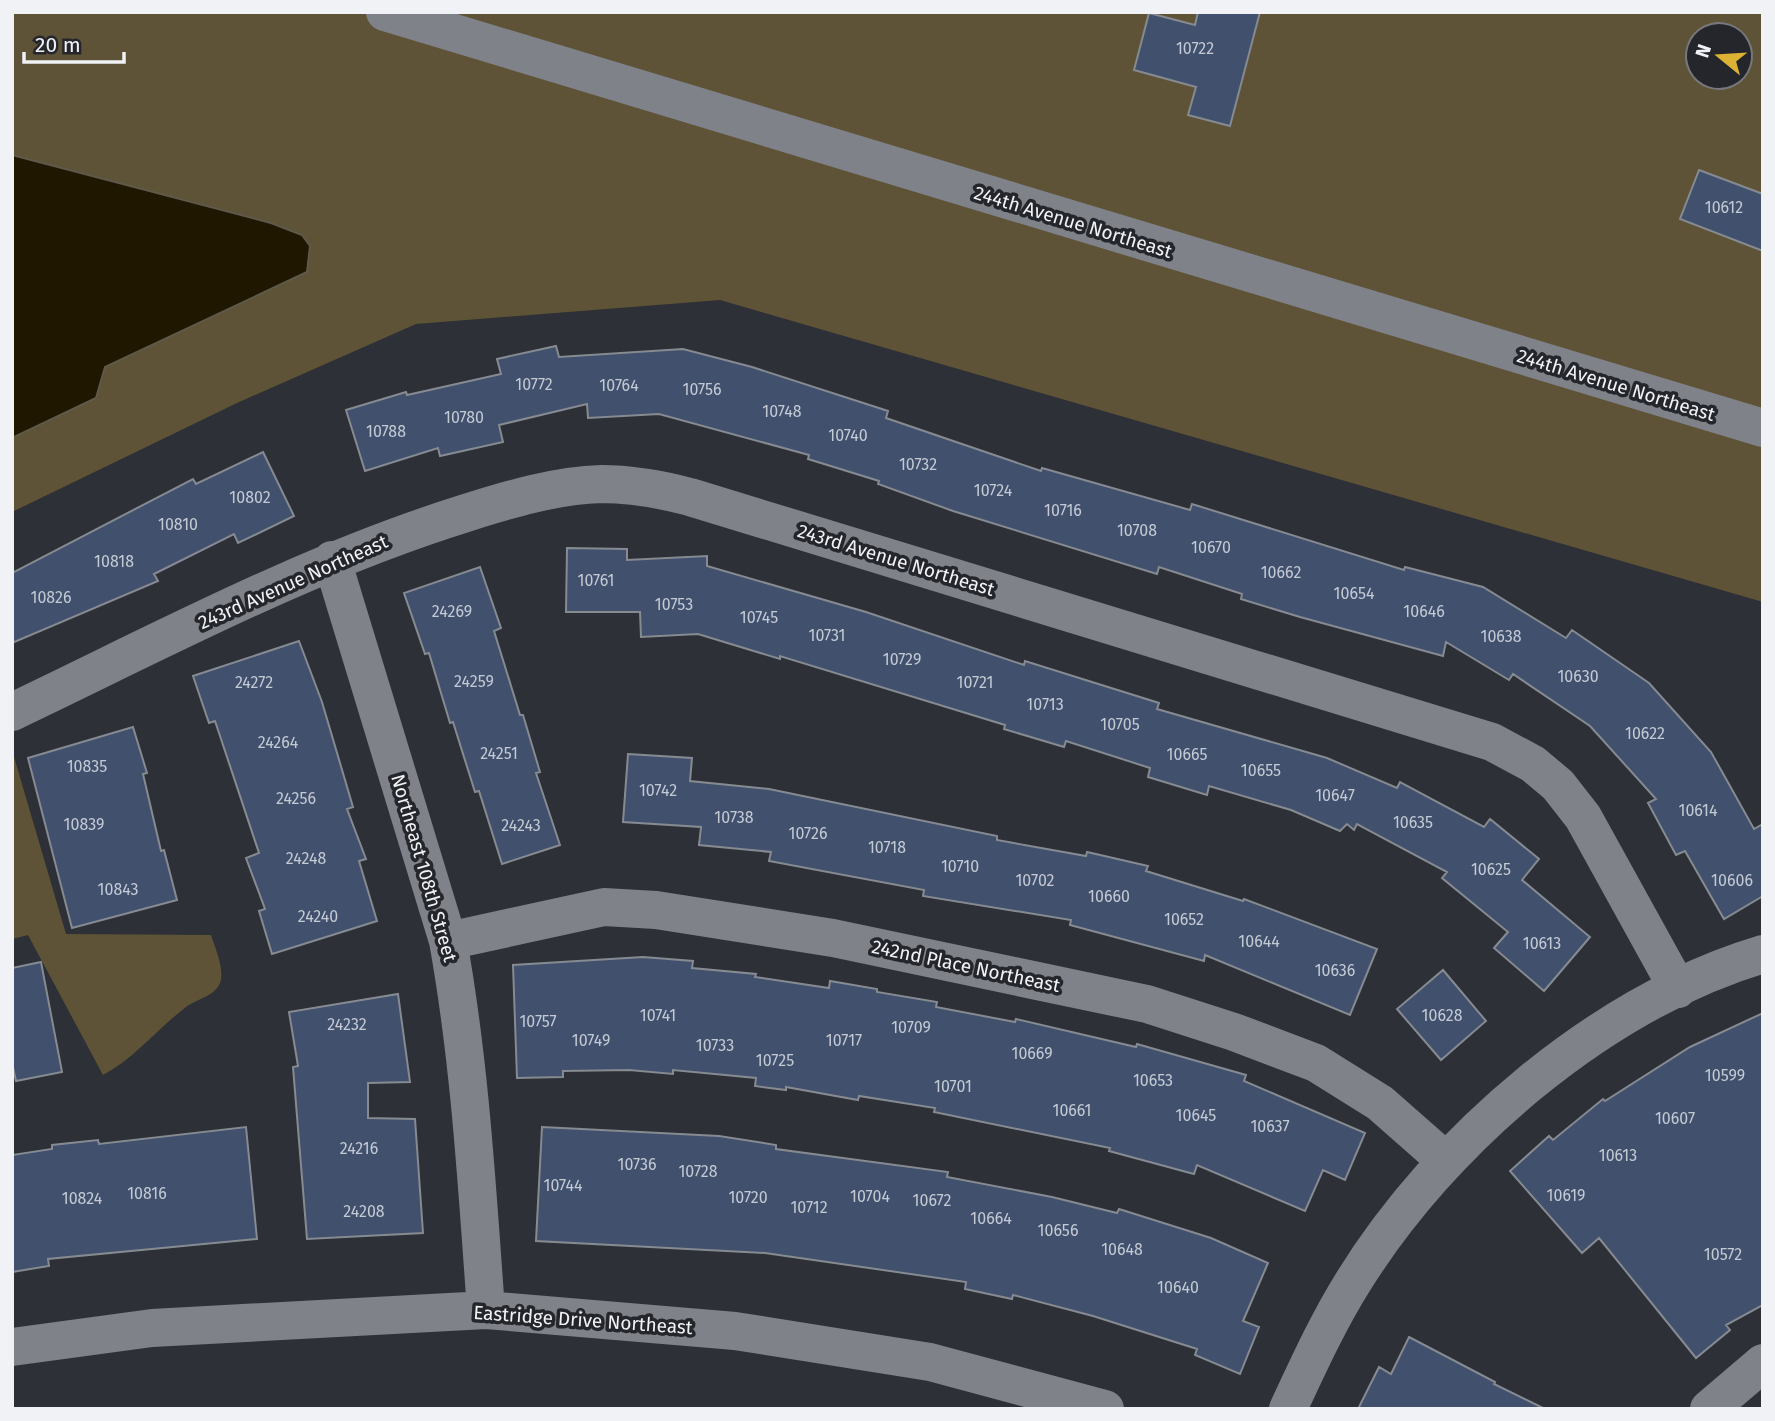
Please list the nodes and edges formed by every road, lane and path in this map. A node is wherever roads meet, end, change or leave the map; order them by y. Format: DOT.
graph roads {
  1 [pos="385,12"];
  2 [pos="1763,428"];
  3 [pos="332,560"];
  4 [pos="12,712"];
  5 [pos="448,941"];
  6 [pos="1763,954"];
  7 [pos="1678,989"];
  8 [pos="1446,1161"];
  9 [pos="486,1310"];
  10 [pos="12,1347"];
  11 [pos="1763,1363"];
  12 [pos="1105,1409"];
  13 [pos="1288,1409"];
  14 [pos="1709,1409"];
  1 -- 2 [label="street, 244th Avenue Northeast"];
  3 -- 4 [label="street, 243rd Avenue Northeast"];
  3 -- 5 [label="street, Northeast 108th Street"];
  3 -- 7 [label="street, 243rd Avenue Northeast"];
  5 -- 8 [label="street, 242nd Place Northeast"];
  5 -- 9 [label="street, Northeast 108th Street"];
  6 -- 7 [label="street"];
  7 -- 8 [label="street"];
  8 -- 13 [label="street"];
  9 -- 10 [label="street, Eastridge Drive Northeast"];
  9 -- 12 [label="street, Eastridge Drive Northeast"];
  11 -- 14 [label="street"];
}
